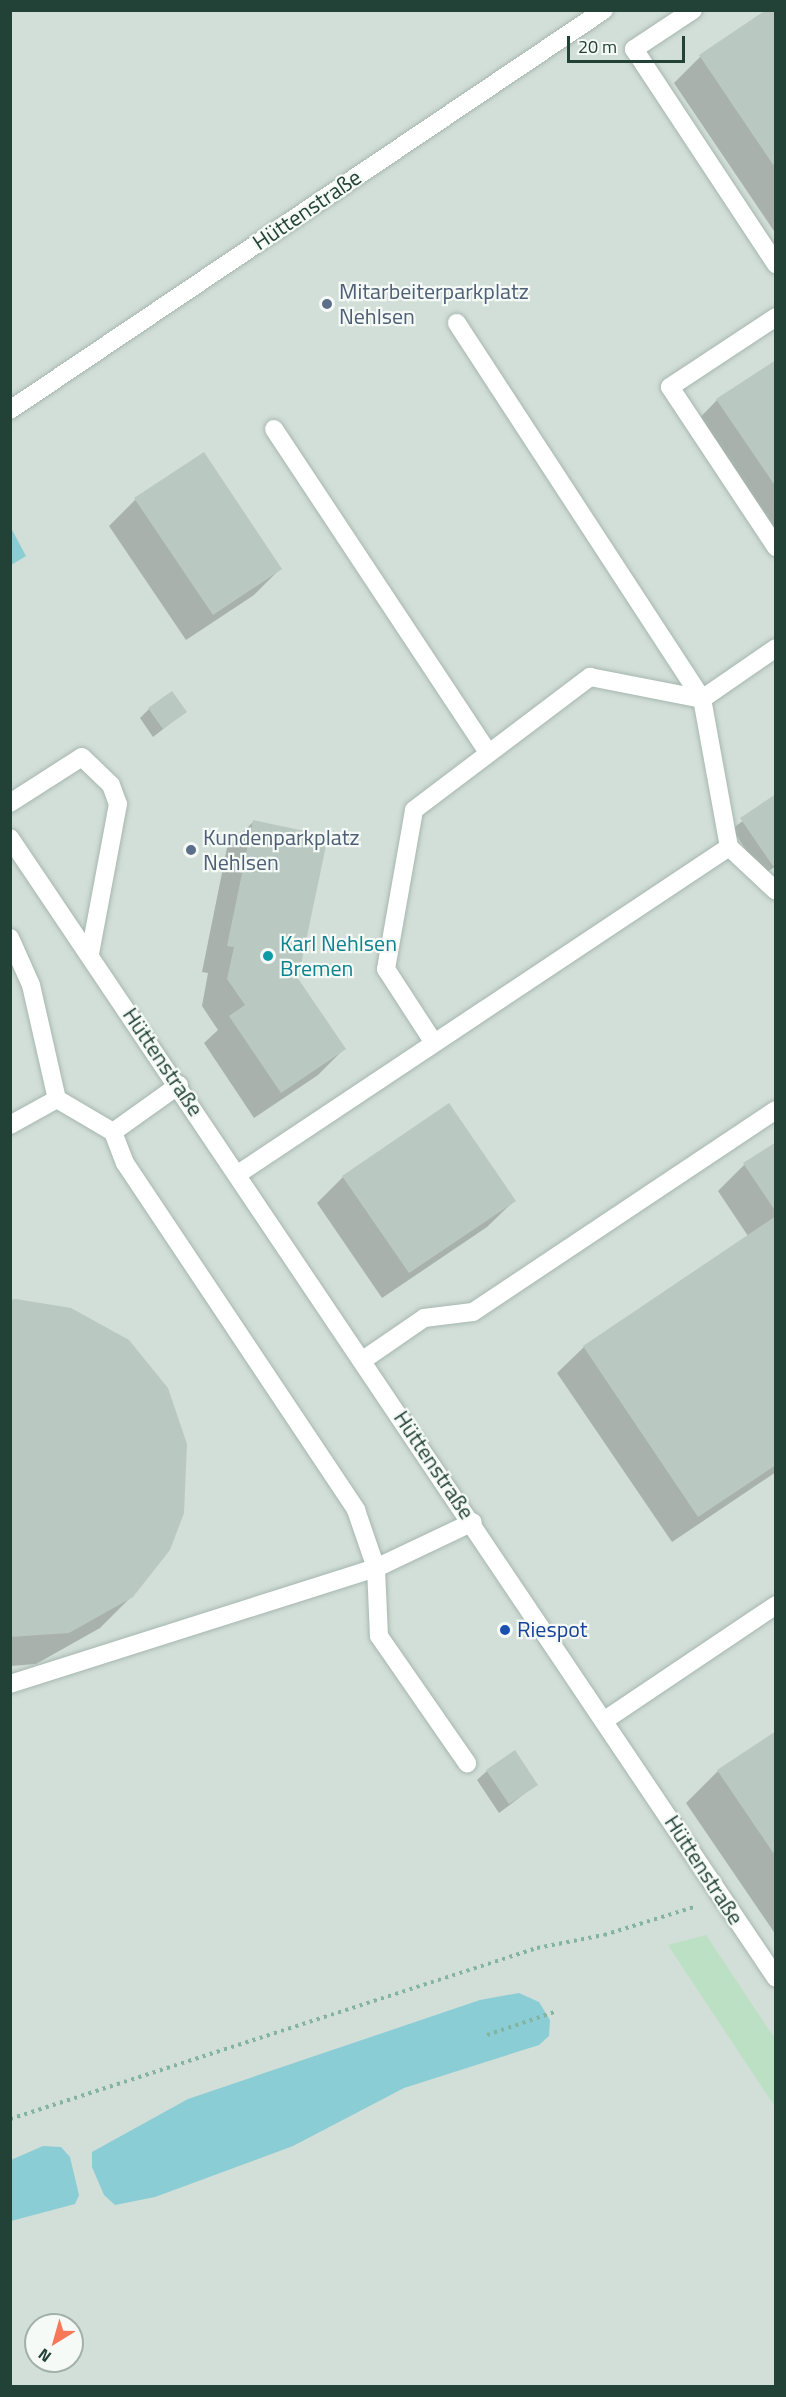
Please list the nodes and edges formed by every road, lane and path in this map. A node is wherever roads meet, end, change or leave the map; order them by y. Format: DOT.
graph roads {
  1 [pos="604,10"];
  2 [pos="693,10"];
  3 [pos="776,264"];
  4 [pos="776,317"];
  5 [pos="457,323"];
  6 [pos="10,410"];
  7 [pos="274,429"];
  8 [pos="776,547"];
  9 [pos="776,648"];
  10 [pos="702,699"];
  11 [pos="488,752"];
  12 [pos="10,803"];
  13 [pos="10,838"];
  14 [pos="729,847"];
  15 [pos="776,891"];
  16 [pos="10,938"];
  17 [pos="90,954"];
  18 [pos="434,1043"];
  19 [pos="179,1085"];
  20 [pos="57,1099"];
  21 [pos="776,1110"];
  22 [pos="10,1125"];
  23 [pos="112,1132"];
  24 [pos="238,1174"];
  25 [pos="363,1360"];
  26 [pos="473,1522"];
  27 [pos="376,1568"];
  28 [pos="776,1605"];
  29 [pos="10,1684"];
  30 [pos="605,1720"];
  31 [pos="467,1763"];
  32 [pos="722,1898"];
  33 [pos="776,1978"];
  34 [pos="557,2012"];
  35 [pos="487,2035"];
  36 [pos="10,2119"];
  1 -- 6 [label="street, Hüttenstraße"];
  2 -- 3 [label="street"];
  4 -- 8 [label="street"];
  5 -- 10 [label="street"];
  7 -- 11 [label="street"];
  9 -- 10 [label="street"];
  10 -- 11 [label="street"];
  10 -- 14 [label="street"];
  11 -- 18 [label="street"];
  12 -- 17 [label="street"];
  13 -- 17 [label="street, Hüttenstraße"];
  14 -- 15 [label="street"];
  14 -- 18 [label="street"];
  16 -- 20 [label="street"];
  17 -- 19 [label="street, Hüttenstraße"];
  18 -- 24 [label="street"];
  19 -- 23 [label="street"];
  19 -- 24 [label="street, Hüttenstraße"];
  20 -- 22 [label="street"];
  20 -- 23 [label="street"];
  21 -- 25 [label="street"];
  23 -- 27 [label="street"];
  24 -- 25 [label="street, Hüttenstraße"];
  25 -- 26 [label="street, Hüttenstraße"];
  26 -- 27 [label="street"];
  26 -- 30 [label="street, Hüttenstraße"];
  27 -- 29 [label="street"];
  27 -- 31 [label="street"];
  28 -- 30 [label="street"];
  30 -- 32 [label="street, Hüttenstraße"];
  32 -- 33 [label="street, Hüttenstraße"];
  32 -- 36 [label="path"];
  34 -- 35 [label="path"];
}
